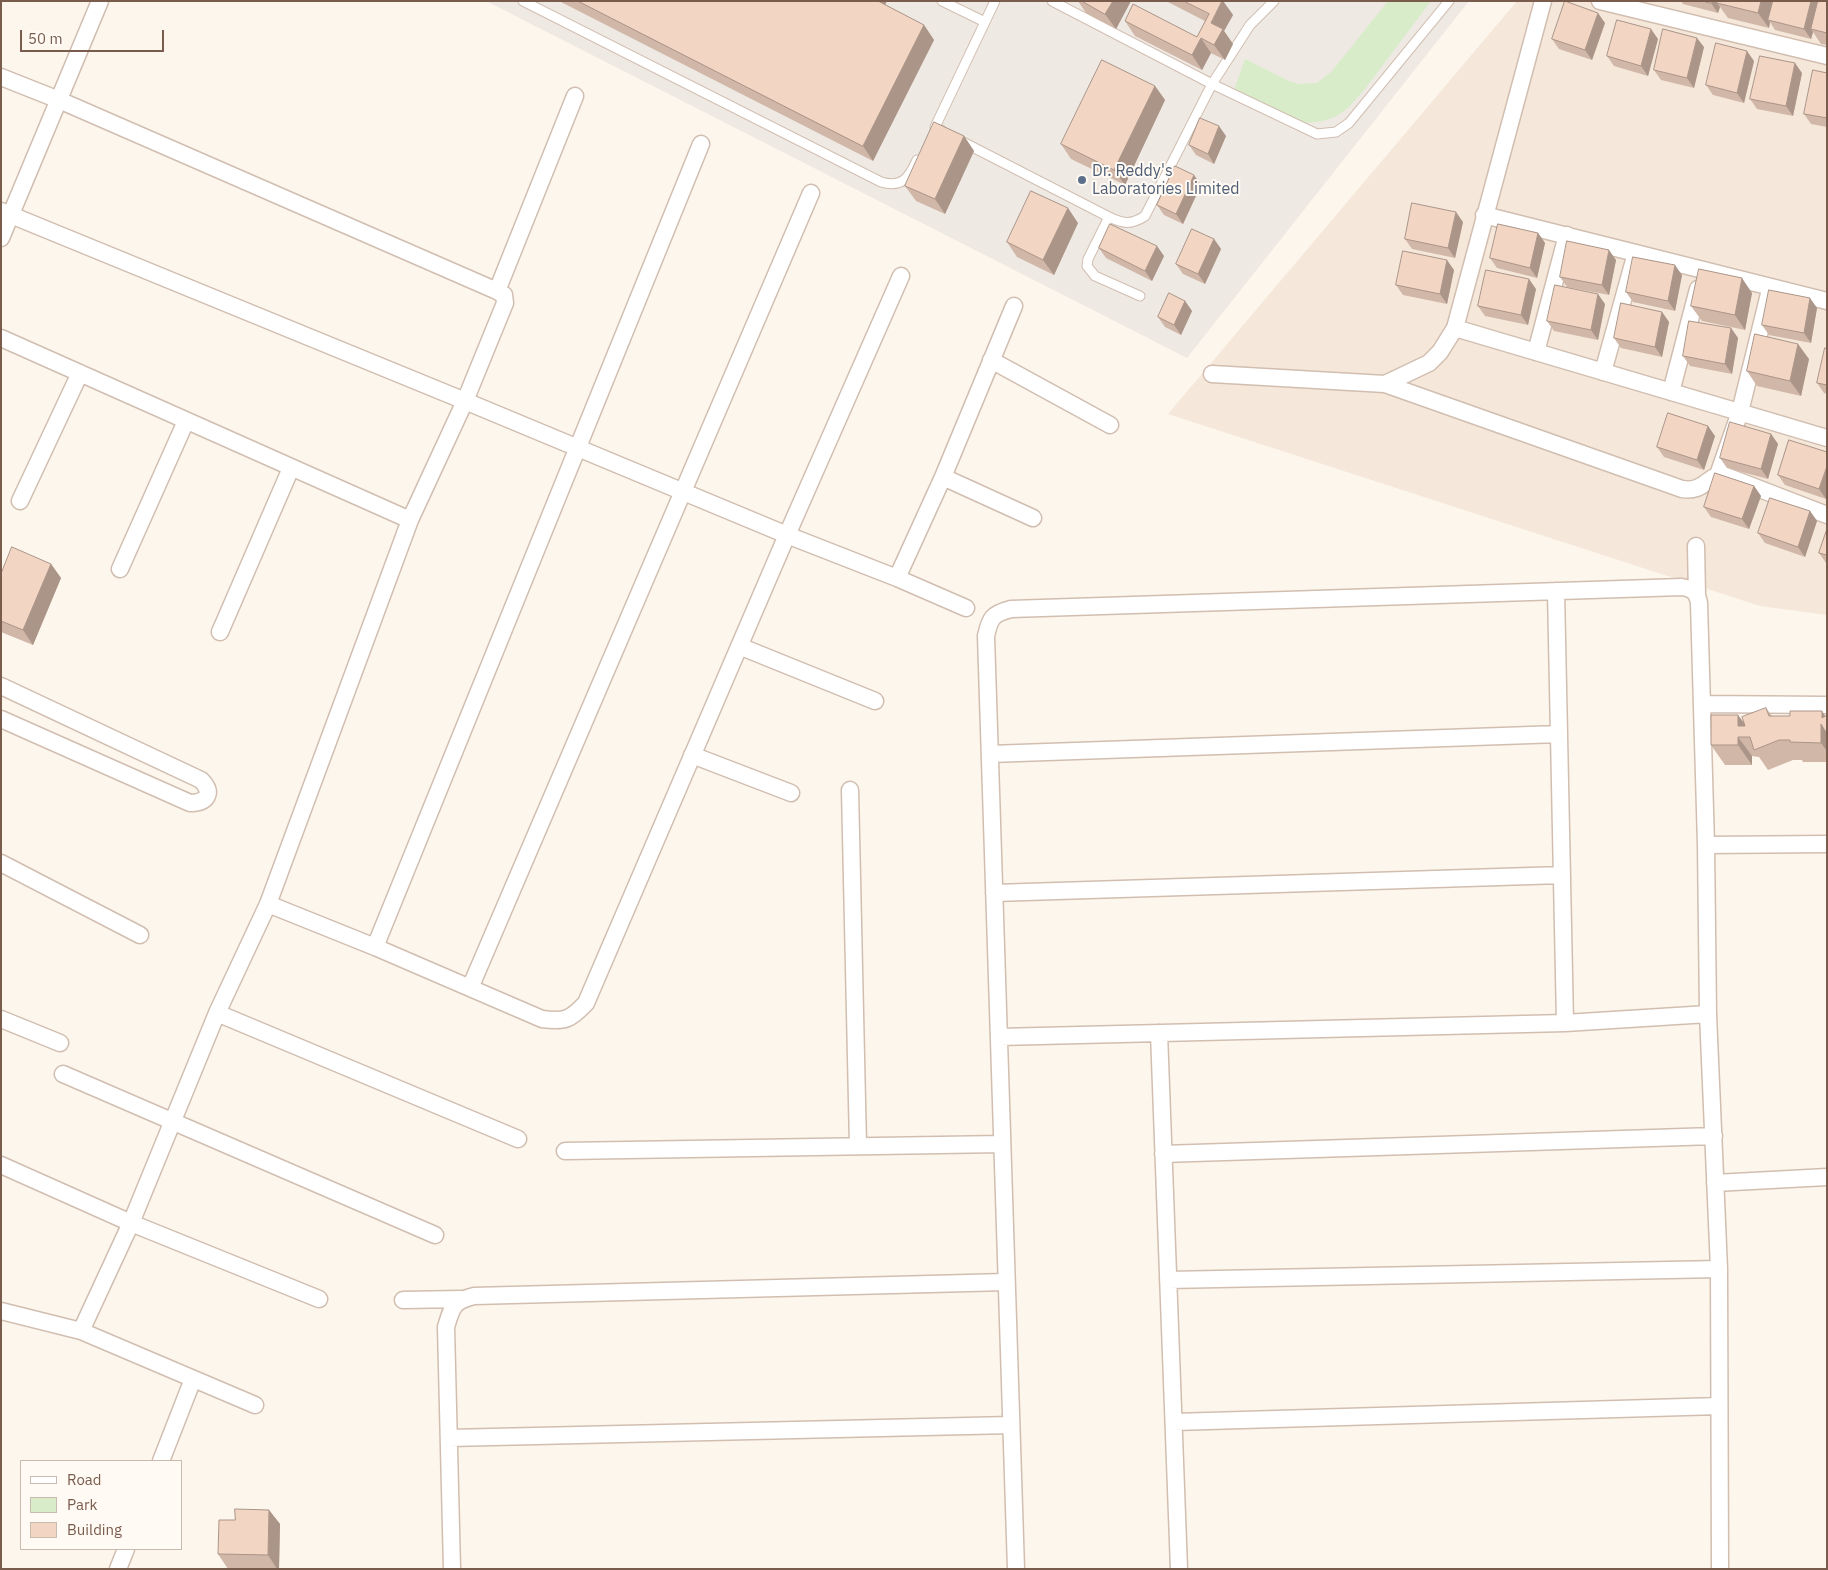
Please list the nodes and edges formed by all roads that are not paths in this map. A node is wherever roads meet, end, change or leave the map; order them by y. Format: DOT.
graph roads {
  1 [pos="100,1"];
  2 [pos="523,1"];
  3 [pos="942,1"];
  4 [pos="995,1"];
  5 [pos="1052,1"];
  6 [pos="1274,1"];
  7 [pos="1449,1"];
  8 [pos="1543,1"];
  9 [pos="1600,1"];
  10 [pos="986,22"];
  11 [pos="1827,56"];
  12 [pos="1,77"];
  13 [pos="1212,84"];
  14 [pos="575,96"];
  15 [pos="59,100"];
  16 [pos="700,144"];
  17 [pos="922,151"];
  18 [pos="811,194"];
  19 [pos="6,213"];
  20 [pos="1484,215"];
  21 [pos="1109,217"];
  22 [pos="1567,235"];
  23 [pos="1,238"];
  24 [pos="1636,253"];
  25 [pos="1703,270"];
  26 [pos="901,276"];
  27 [pos="1771,287"];
  28 [pos="497,291"];
  29 [pos="1140,296"];
  30 [pos="1827,302"];
  31 [pos="1014,306"];
  32 [pos="1455,328"];
  33 [pos="1,338"];
  34 [pos="1536,352"];
  35 [pos="991,360"];
  36 [pos="1603,372"];
  37 [pos="80,373"];
  38 [pos="1212,374"];
  39 [pos="1386,384"];
  40 [pos="1671,392"];
  41 [pos="466,401"];
  42 [pos="1740,412"];
  43 [pos="186,421"];
  44 [pos="1110,425"];
  45 [pos="1827,438"];
  46 [pos="577,448"];
  47 [pos="291,468"];
  48 [pos="1718,475"];
  49 [pos="943,477"];
  50 [pos="682,492"];
  51 [pos="20,501"];
  52 [pos="1827,515"];
  53 [pos="1033,518"];
  54 [pos="410,520"];
  55 [pos="787,535"];
  56 [pos="1696,546"];
  57 [pos="120,569"];
  58 [pos="897,578"];
  59 [pos="1556,591"];
  60 [pos="1697,594"];
  61 [pos="966,608"];
  62 [pos="220,632"];
  63 [pos="739,646"];
  64 [pos="1,686"];
  65 [pos="875,700"];
  66 [pos="1702,704"];
  67 [pos="1827,705"];
  68 [pos="1,718"];
  69 [pos="1559,734"];
  70 [pos="990,754"];
  71 [pos="692,755"];
  72 [pos="850,790"];
  73 [pos="791,792"];
  74 [pos="1827,844"];
  75 [pos="1706,846"];
  76 [pos="1,863"];
  77 [pos="1562,875"];
  78 [pos="994,893"];
  79 [pos="268,904"];
  80 [pos="140,934"];
  81 [pos="375,947"];
  82 [pos="470,988"];
  83 [pos="217,1012"];
  84 [pos="1708,1014"];
  85 [pos="1,1019"];
  86 [pos="1565,1023"];
  87 [pos="1159,1033"];
  88 [pos="999,1037"];
  89 [pos="60,1043"];
  90 [pos="63,1074"];
  91 [pos="172,1122"];
  92 [pos="1714,1136"];
  93 [pos="518,1139"];
  94 [pos="1002,1144"];
  95 [pos="858,1146"];
  96 [pos="565,1151"];
  97 [pos="1164,1154"];
  98 [pos="1,1164"];
  99 [pos="1827,1177"];
  100 [pos="1715,1183"];
  101 [pos="131,1223"];
  102 [pos="435,1235"];
  103 [pos="1719,1269"];
  104 [pos="1168,1280"];
  105 [pos="1006,1282"];
  106 [pos="319,1299"];
  107 [pos="461,1299"];
  108 [pos="403,1300"];
  109 [pos="1,1311"];
  110 [pos="82,1331"];
  111 [pos="193,1379"];
  112 [pos="255,1405"];
  113 [pos="1719,1406"];
  114 [pos="1174,1422"];
  115 [pos="1011,1425"];
  116 [pos="449,1438"];
  117 [pos="161,1460"];
  118 [pos="126,1550"];
  119 [pos="118,1569"];
  120 [pos="452,1569"];
  121 [pos="1016,1569"];
  122 [pos="1179,1569"];
  123 [pos="1720,1569"];
  1 -- 15 [label="street"];
  2 -- 17 [label="lane"];
  3 -- 10 [label="lane"];
  4 -- 10 [label="lane"];
  5 -- 13 [label="lane"];
  6 -- 13 [label="lane"];
  7 -- 13 [label="lane"];
  8 -- 20 [label="street"];
  9 -- 11 [label="street"];
  10 -- 21 [label="lane"];
  12 -- 15 [label="street"];
  13 -- 21 [label="lane"];
  14 -- 28 [label="street"];
  15 -- 19 [label="street"];
  15 -- 28 [label="street"];
  16 -- 46 [label="street"];
  18 -- 50 [label="street"];
  19 -- 23 [label="street"];
  19 -- 41 [label="street"];
  20 -- 22 [label="street"];
  20 -- 32 [label="street"];
  21 -- 29 [label="lane"];
  22 -- 24 [label="street"];
  22 -- 34 [label="street"];
  24 -- 25 [label="street"];
  24 -- 36 [label="street"];
  25 -- 27 [label="street"];
  25 -- 40 [label="street"];
  26 -- 55 [label="street"];
  27 -- 30 [label="street"];
  27 -- 42 [label="street"];
  28 -- 41 [label="street"];
  31 -- 35 [label="street"];
  32 -- 34 [label="street"];
  32 -- 39 [label="street"];
  33 -- 37 [label="street"];
  34 -- 36 [label="street"];
  35 -- 44 [label="street"];
  35 -- 49 [label="street"];
  36 -- 40 [label="street"];
  37 -- 43 [label="street"];
  37 -- 51 [label="street"];
  38 -- 39 [label="street"];
  39 -- 48 [label="street"];
  40 -- 42 [label="street"];
  41 -- 46 [label="street"];
  41 -- 54 [label="street"];
  42 -- 45 [label="street"];
  42 -- 48 [label="street"];
  43 -- 47 [label="street"];
  43 -- 57 [label="street"];
  46 -- 50 [label="street"];
  46 -- 81 [label="street"];
  47 -- 54 [label="street"];
  47 -- 62 [label="street"];
  48 -- 52 [label="street"];
  49 -- 53 [label="street"];
  49 -- 58 [label="street"];
  50 -- 55 [label="street"];
  50 -- 82 [label="street"];
  54 -- 79 [label="street"];
  55 -- 58 [label="street"];
  55 -- 63 [label="street"];
  56 -- 60 [label="street"];
  58 -- 61 [label="street"];
  59 -- 60 [label="street"];
  59 -- 69 [label="street"];
  59 -- 70 [label="street"];
  60 -- 66 [label="street"];
  63 -- 65 [label="street"];
  63 -- 71 [label="street"];
  64 -- 68 [label="street"];
  66 -- 67 [label="street"];
  66 -- 75 [label="street"];
  69 -- 70 [label="street"];
  69 -- 77 [label="street"];
  70 -- 78 [label="street"];
  71 -- 73 [label="street"];
  71 -- 82 [label="street"];
  72 -- 95 [label="street"];
  74 -- 75 [label="street"];
  75 -- 84 [label="street"];
  76 -- 80 [label="street"];
  77 -- 78 [label="street"];
  77 -- 86 [label="street"];
  78 -- 88 [label="street"];
  79 -- 81 [label="street"];
  79 -- 83 [label="street"];
  81 -- 82 [label="street"];
  83 -- 91 [label="street"];
  83 -- 93 [label="street"];
  84 -- 86 [label="street"];
  84 -- 92 [label="street"];
  85 -- 89 [label="street"];
  86 -- 87 [label="street"];
  87 -- 88 [label="street"];
  87 -- 97 [label="street"];
  88 -- 94 [label="street"];
  90 -- 91 [label="street"];
  91 -- 101 [label="street"];
  91 -- 102 [label="street"];
  92 -- 97 [label="street"];
  92 -- 100 [label="street"];
  94 -- 95 [label="street"];
  94 -- 105 [label="street"];
  95 -- 96 [label="street"];
  97 -- 104 [label="street"];
  98 -- 101 [label="street"];
  99 -- 100 [label="street"];
  100 -- 103 [label="street"];
  101 -- 106 [label="street"];
  101 -- 110 [label="street"];
  103 -- 104 [label="street"];
  103 -- 113 [label="street"];
  104 -- 114 [label="street"];
  105 -- 107 [label="street"];
  105 -- 115 [label="street"];
  107 -- 108 [label="street"];
  107 -- 116 [label="street"];
  109 -- 110 [label="street"];
  110 -- 111 [label="street"];
  111 -- 112 [label="street"];
  111 -- 117 [label="street"];
  113 -- 114 [label="street"];
  113 -- 123 [label="street"];
  114 -- 122 [label="street"];
  115 -- 116 [label="street"];
  115 -- 121 [label="street"];
  116 -- 120 [label="street"];
  118 -- 119 [label="street"];
}
